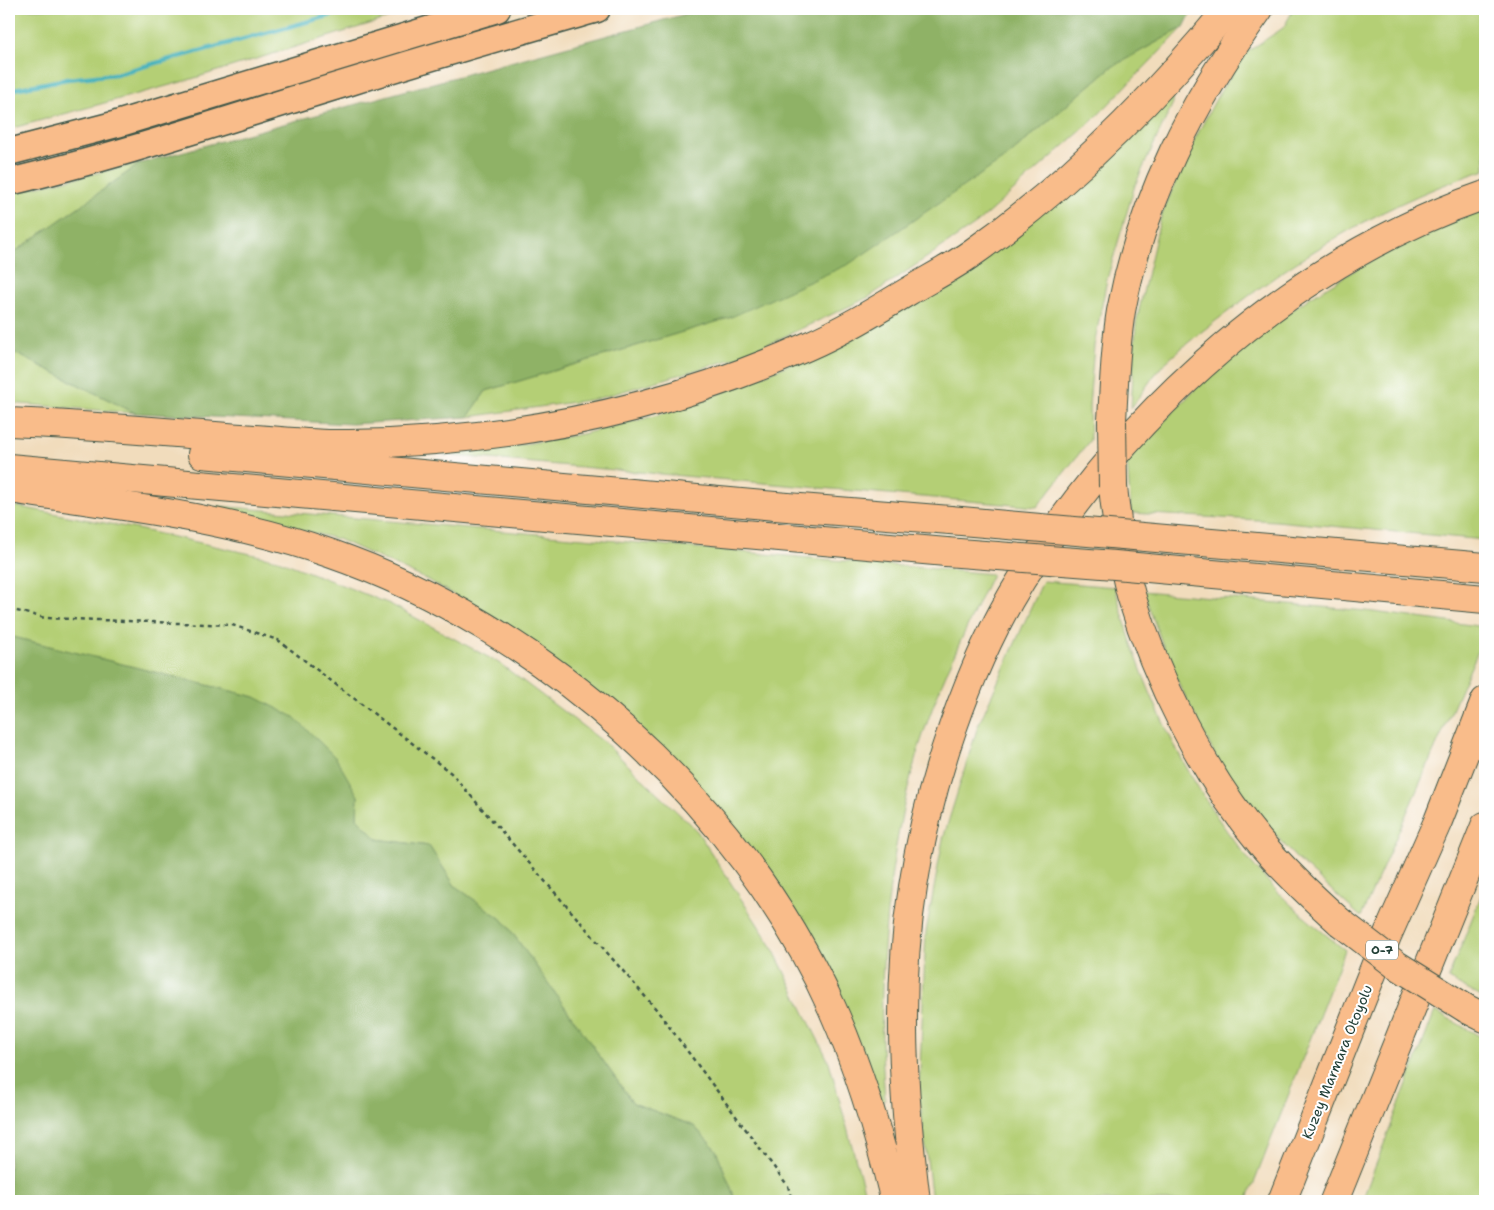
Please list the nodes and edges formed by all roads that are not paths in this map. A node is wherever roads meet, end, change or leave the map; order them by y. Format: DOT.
graph roads {
  1 [pos="497,9"];
  2 [pos="597,9"];
  3 [pos="1228,9"];
  4 [pos="1259,9"];
  5 [pos="9,152"];
  6 [pos="9,182"];
  7 [pos="1485,195"];
  8 [pos="9,422"];
  9 [pos="9,436"];
  10 [pos="9,468"];
  11 [pos="9,489"];
  12 [pos="1485,567"];
  13 [pos="1485,599"];
  14 [pos="1485,701"];
  15 [pos="1485,826"];
  16 [pos="1476,1014"];
  17 [pos="895,1201"];
  18 [pos="916,1201"];
  19 [pos="1282,1201"];
  20 [pos="1334,1201"];
  1 -- 5 [label="main road"];
  2 -- 6 [label="main road"];
  3 -- 8 [label="highway"];
  4 -- 16 [label="highway, bridge"];
  7 -- 18 [label="highway"];
  9 -- 12 [label="highway, bridge"];
  10 -- 13 [label="highway, bridge"];
  11 -- 17 [label="highway"];
  14 -- 19 [label="highway, Kuzey Marmara Otoyolu / O-7"];
  15 -- 20 [label="highway"];
}
